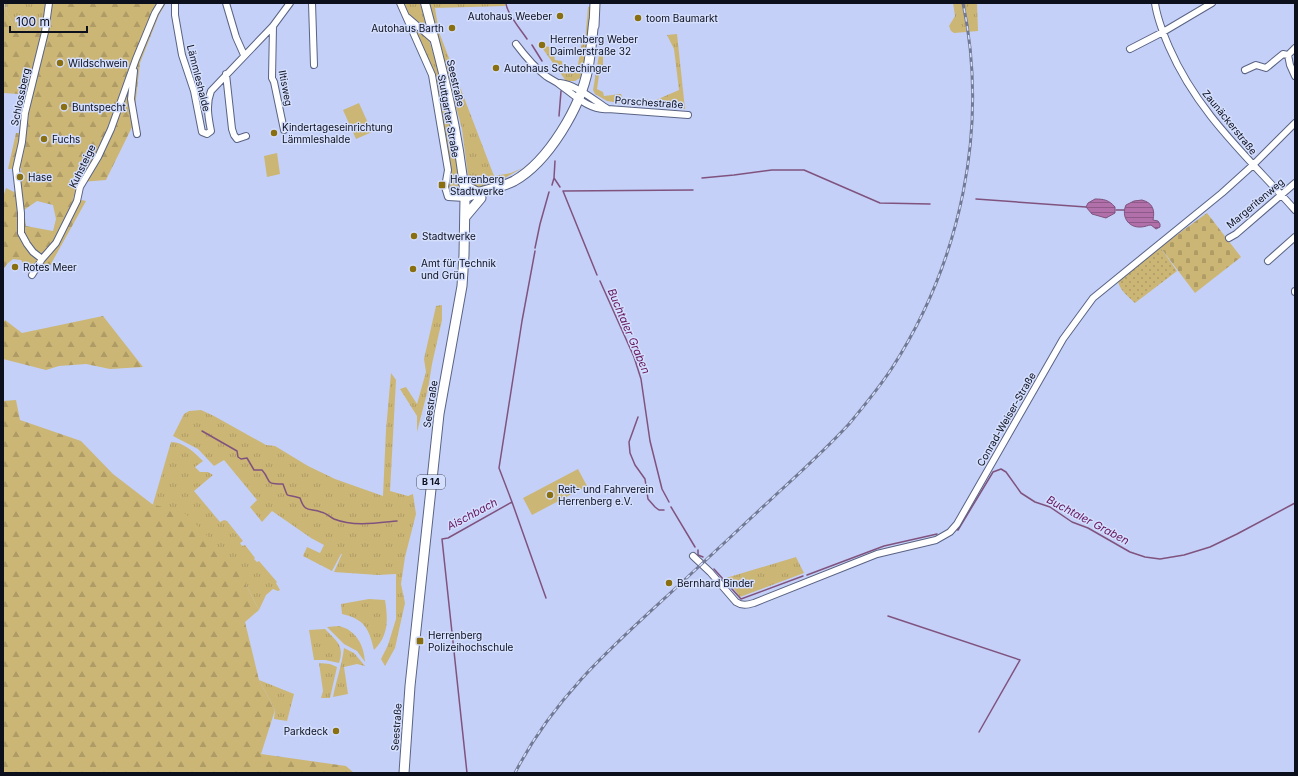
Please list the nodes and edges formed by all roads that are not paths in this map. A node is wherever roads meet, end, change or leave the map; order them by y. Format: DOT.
graph roads {
  1 [pos="49,3"];
  2 [pos="161,3"];
  3 [pos="175,3"];
  4 [pos="226,3"];
  5 [pos="312,3"];
  6 [pos="400,3"];
  7 [pos="424,3"];
  8 [pos="595,3"];
  9 [pos="1155,3"];
  10 [pos="1212,3"];
  11 [pos="289,4"];
  12 [pos="406,16"];
  13 [pos="273,26"];
  14 [pos="1163,32"];
  15 [pos="435,42"];
  16 [pos="516,44"];
  17 [pos="1295,48"];
  18 [pos="1130,49"];
  19 [pos="244,55"];
  20 [pos="1288,55"];
  21 [pos="136,59"];
  22 [pos="314,65"];
  23 [pos="1245,70"];
  24 [pos="226,74"];
  25 [pos="1295,76"];
  26 [pos="581,96"];
  27 [pos="688,115"];
  28 [pos="1295,123"];
  29 [pos="284,130"];
  30 [pos="137,134"];
  31 [pos="246,136"];
  32 [pos="1253,165"];
  33 [pos="463,182"];
  34 [pos="1295,183"];
  35 [pos="479,195"];
  36 [pos="1281,195"];
  37 [pos="464,198"];
  38 [pos="1295,210"];
  39 [pos="465,217"];
  40 [pos="1295,237"];
  41 [pos="1228,238"];
  42 [pos="42,259"];
  43 [pos="1268,261"];
  44 [pos="32,275"];
  45 [pos="693,556"];
  46 [pos="404,773"];
  1 -- 42 [label="street, Schlossberg"];
  2 -- 21 [label="street"];
  3 -- 24 [label="street, Lämmleshalde"];
  4 -- 19 [label="street"];
  5 -- 22 [label="street"];
  6 -- 12 [label="street, Stuttgarter Straße"];
  7 -- 15 [label="main road, Seestraße / B 14"];
  8 -- 26 [label="main road"];
  9 -- 14 [label="street, Zaunäckerstraße"];
  10 -- 14 [label="street"];
  11 -- 13 [label="street, Lämmleshalde"];
  12 -- 15 [label="street"];
  12 -- 37 [label="street, Stuttgarter Straße"];
  13 -- 19 [label="street, Lämmleshalde"];
  13 -- 29 [label="street, Iltisweg"];
  14 -- 18 [label="street"];
  14 -- 32 [label="street, Zaunäckerstraße"];
  15 -- 33 [label="main road, Seestraße / B 14"];
  16 -- 26 [label="street, Porschestraße"];
  17 -- 20 [label="street"];
  19 -- 24 [label="street, Lämmleshalde"];
  20 -- 23 [label="street"];
  20 -- 25 [label="street"];
  21 -- 30 [label="street"];
  21 -- 42 [label="street, Kuhsteige"];
  24 -- 31 [label="street"];
  26 -- 27 [label="street, Porschestraße"];
  26 -- 35 [label="main road"];
  28 -- 32 [label="street, Conrad-Weiser-Straße"];
  32 -- 36 [label="street, Zaunäckerstraße"];
  32 -- 45 [label="street, Conrad-Weiser-Straße"];
  33 -- 35 [label="main road"];
  33 -- 37 [label="main road, Seestraße / B 14"];
  34 -- 36 [label="street, Margeritenweg"];
  35 -- 37 [label="main road"];
  35 -- 39 [label="main road"];
  36 -- 38 [label="street, Zaunäckerstraße"];
  36 -- 41 [label="street, Margeritenweg"];
  37 -- 39 [label="main road, Seestraße / B 14"];
  39 -- 46 [label="main road, Seestraße / B 14"];
  40 -- 43 [label="street"];
  42 -- 44 [label="street, Kuhsteige"];
}
